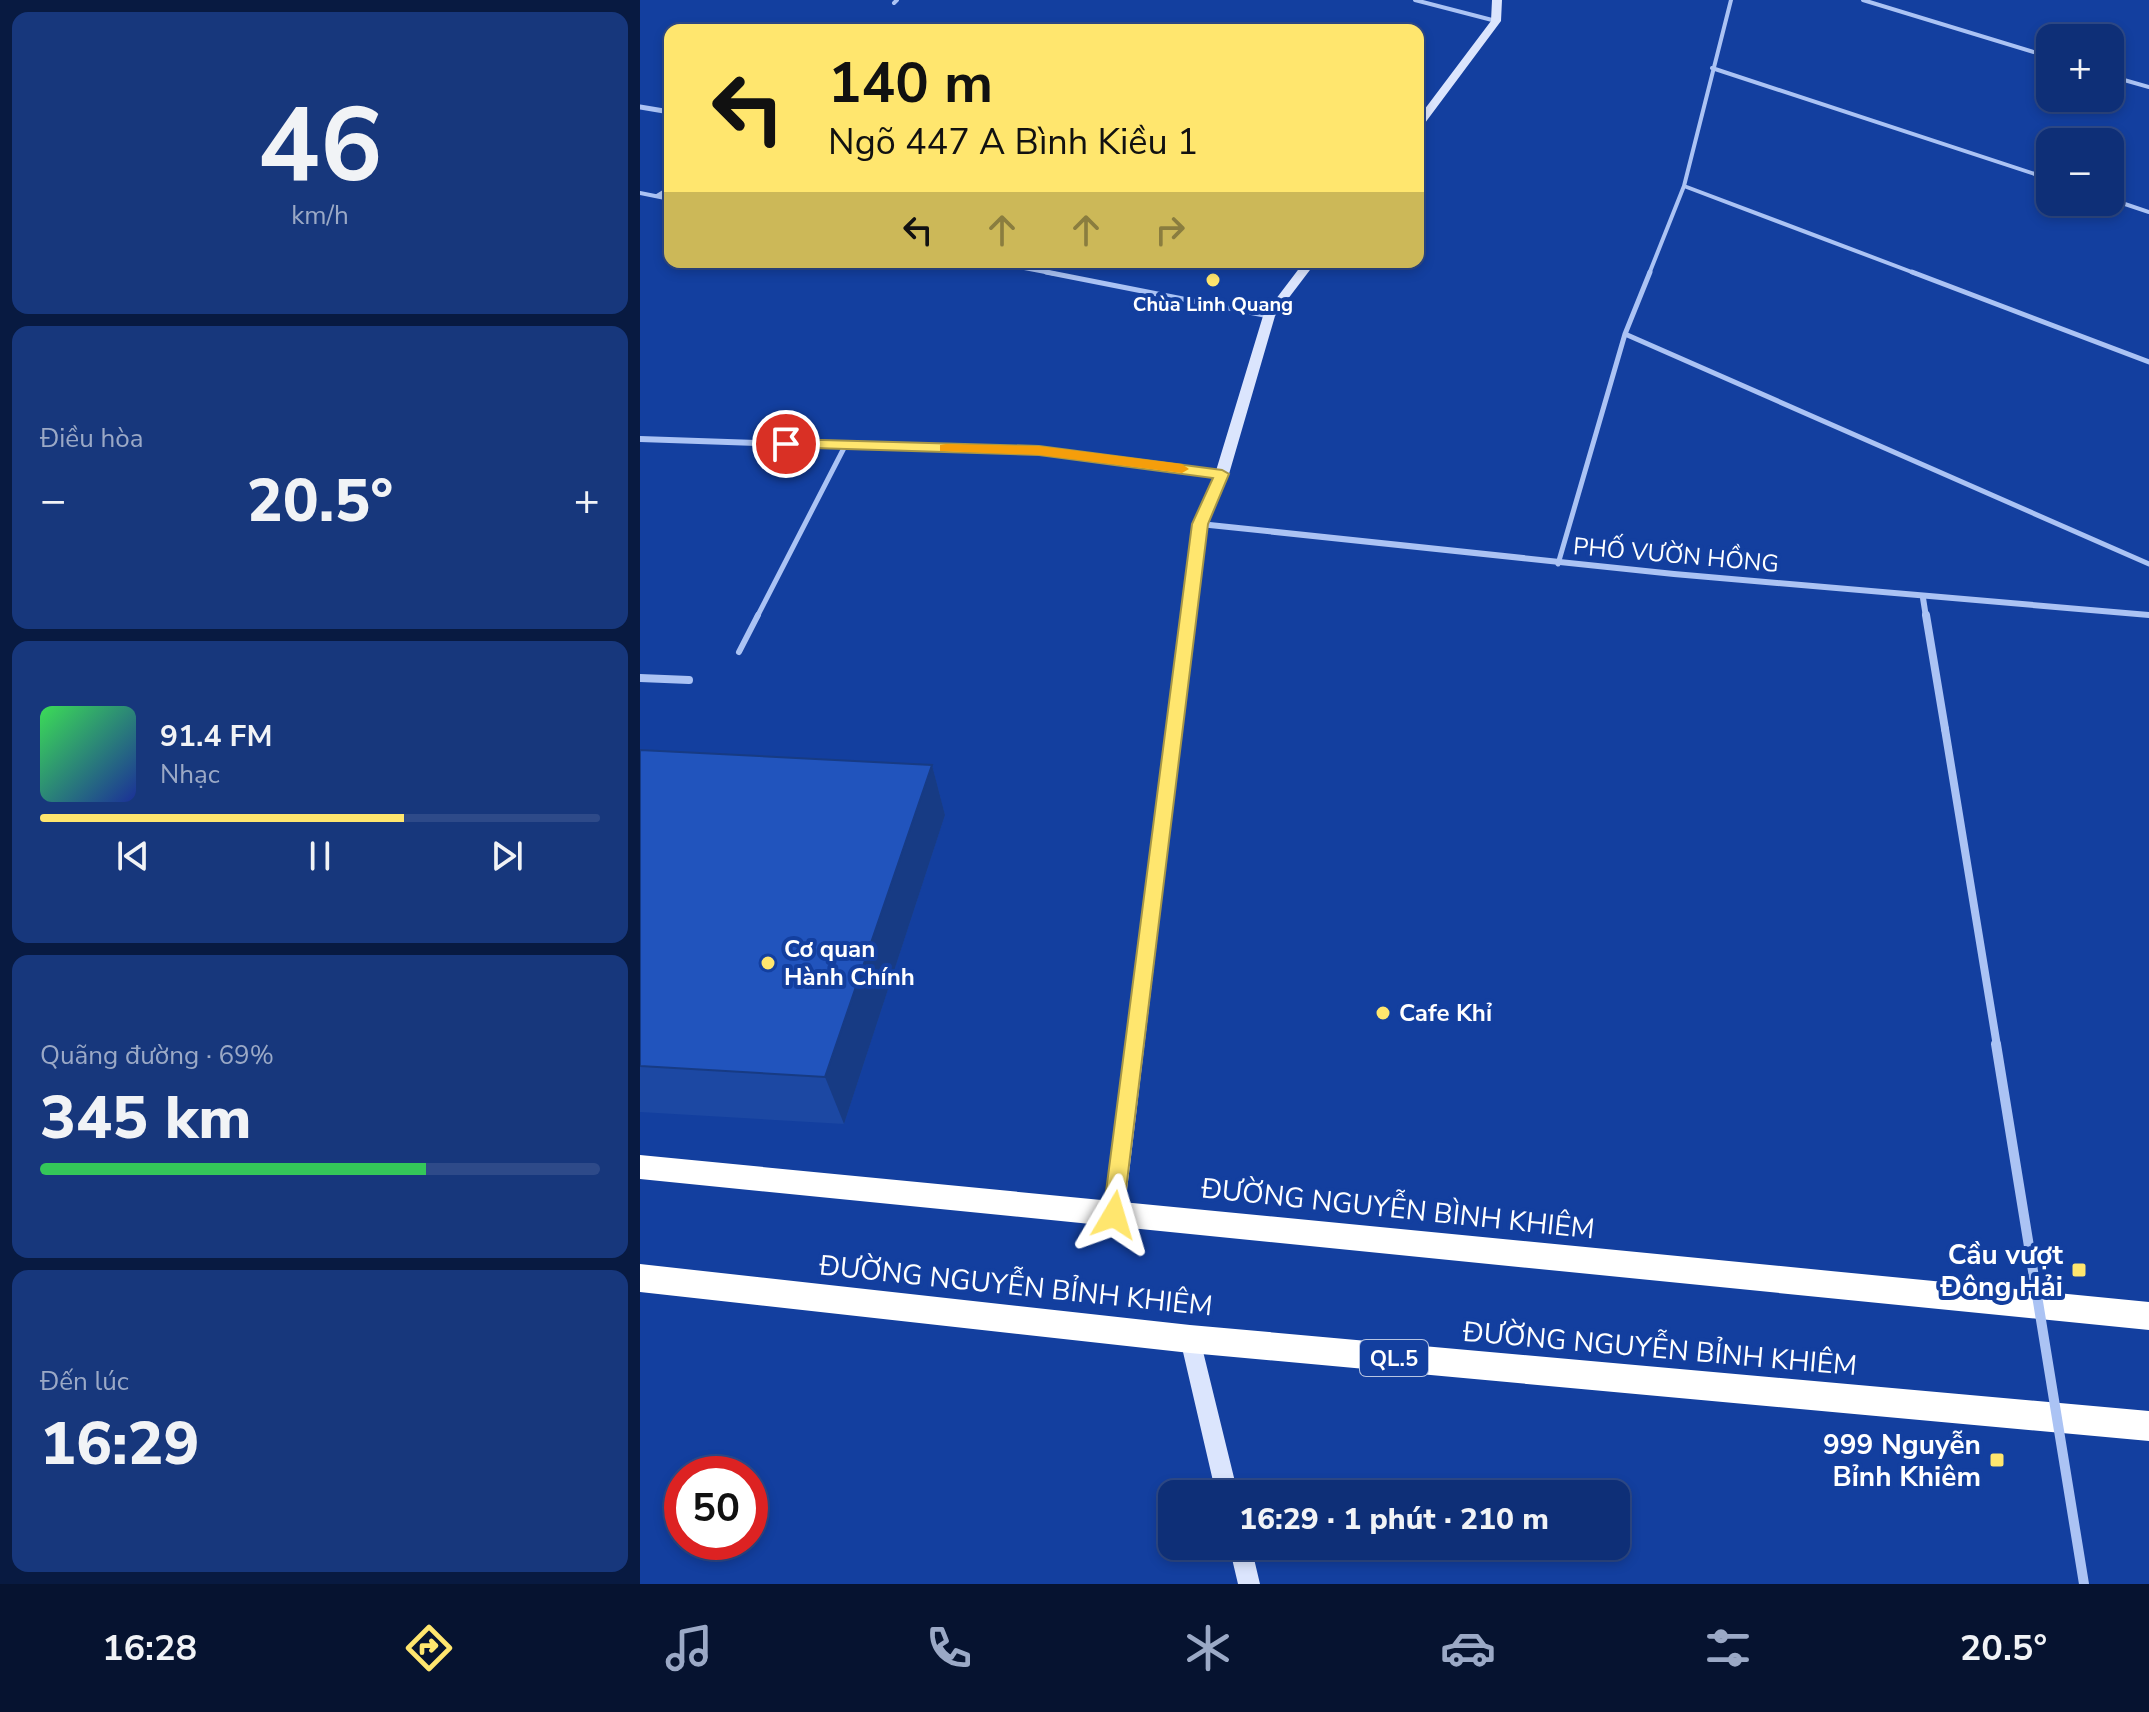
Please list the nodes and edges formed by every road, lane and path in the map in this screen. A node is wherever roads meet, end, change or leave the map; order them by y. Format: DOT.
graph roads {
  1 [pos="1415,0"];
  2 [pos="1497,0"];
  3 [pos="1731,0"];
  4 [pos="1863,0"];
  5 [pos="1496,21"];
  6 [pos="2036,53"];
  7 [pos="1712,68"];
  8 [pos="2124,80"];
  9 [pos="2149,87"];
  10 [pos="640,107"];
  11 [pos="664,111"];
  12 [pos="1424,117"];
  13 [pos="2036,174"];
  14 [pos="1684,186"];
  15 [pos="664,192"];
  16 [pos="640,193"];
  17 [pos="657,196"];
  18 [pos="664,198"];
  19 [pos="2124,204"];
  20 [pos="2149,212"];
  21 [pos="1024,268"];
  22 [pos="1305,268"];
  23 [pos="1269,316"];
  24 [pos="1625,334"];
  25 [pos="2149,362"];
  26 [pos="640,439"];
  27 [pos="845,446"];
  28 [pos="1222,474"];
  29 [pos="1200,524"];
  30 [pos="1558,564"];
  31 [pos="2149,564"];
  32 [pos="1923,598"];
  33 [pos="2149,615"];
  34 [pos="739,652"];
  35 [pos="640,678"];
  36 [pos="689,680"];
  37 [pos="640,1167"];
  38 [pos="1114,1215"];
  39 [pos="640,1278"];
  40 [pos="2149,1316"];
  41 [pos="1190,1339"];
  42 [pos="2149,1426"];
  43 [pos="1224,1480"];
  44 [pos="1243,1560"];
  45 [pos="1249,1584"];
  46 [pos="2084,1584"];
  1 -- 5 [label="lane"];
  2 -- 5 [label="main road"];
  3 -- 7 [label="lane"];
  4 -- 6 [label="lane"];
  5 -- 12 [label="main road"];
  7 -- 13 [label="lane"];
  7 -- 14 [label="lane"];
  8 -- 9 [label="lane"];
  10 -- 11 [label="street"];
  14 -- 24 [label="lane"];
  14 -- 25 [label="lane"];
  15 -- 17 [label="lane"];
  16 -- 17 [label="lane"];
  17 -- 18 [label="lane"];
  19 -- 20 [label="lane"];
  21 -- 23 [label="lane"];
  22 -- 23 [label="main road"];
  23 -- 28 [label="main road"];
  24 -- 30 [label="lane"];
  24 -- 31 [label="lane"];
  26 -- 27 [label="street"];
  27 -- 28 [label="lane"];
  27 -- 34 [label="lane"];
  28 -- 29 [label="main road"];
  29 -- 30 [label="street, PHỐ VƯỜN HỒNG"];
  29 -- 38 [label="main road"];
  30 -- 32 [label="street, PHỐ VƯỜN HỒNG"];
  32 -- 33 [label="street, PHỐ VƯỜN HỒNG"];
  32 -- 46 [label="street, bridge"];
  35 -- 36 [label="street"];
  37 -- 38 [label="highway, ĐƯỜNG NGUYỄN BÌNH KHIÊM"];
  38 -- 40 [label="highway, ĐƯỜNG NGUYỄN BÌNH KHIÊM"];
  39 -- 41 [label="highway, ĐƯỜNG NGUYỄN BỈNH KHIÊM / QL.5"];
  41 -- 42 [label="highway, ĐƯỜNG NGUYỄN BỈNH KHIÊM / QL.5"];
  41 -- 43 [label="main road"];
  44 -- 45 [label="main road"];
}
